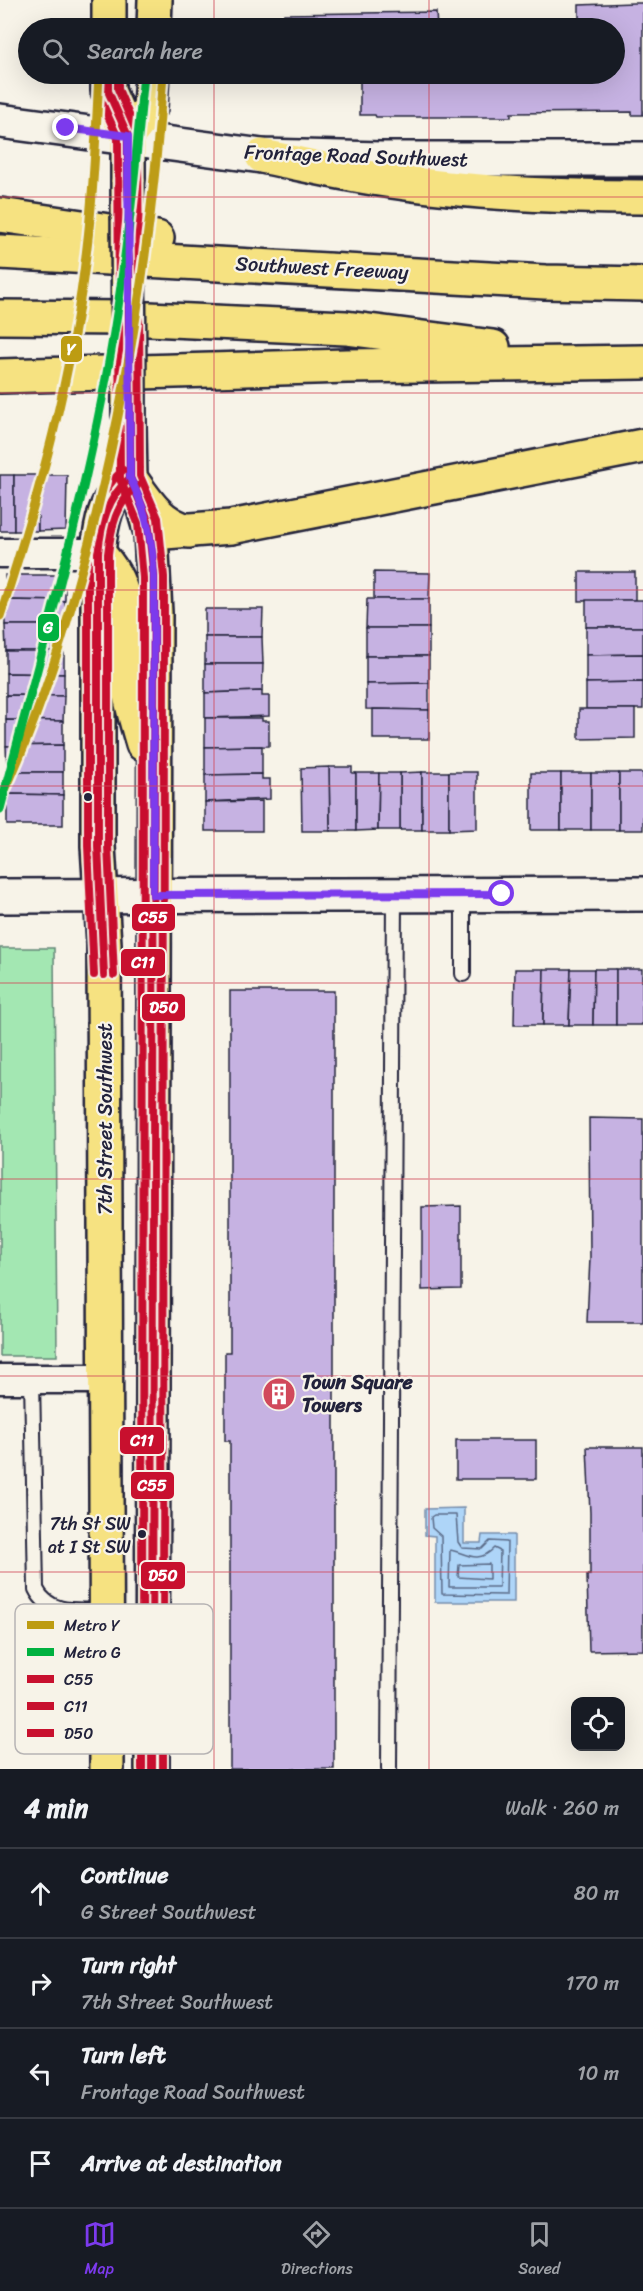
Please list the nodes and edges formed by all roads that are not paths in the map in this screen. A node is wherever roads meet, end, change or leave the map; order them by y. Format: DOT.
graph roads {
  1 [pos="109,0"];
  2 [pos="155,0"];
  3 [pos="109,18"];
  4 [pos="154,18"];
  5 [pos="108,84"];
  6 [pos="151,84"];
  7 [pos="0,121"];
  8 [pos="128,136"];
  9 [pos="262,156"];
  10 [pos="643,159"];
  11 [pos="643,197"];
  12 [pos="0,216"];
  13 [pos="0,252"];
  14 [pos="379,271"];
  15 [pos="643,284"];
  16 [pos="0,317"];
  17 [pos="628,362"];
  18 [pos="0,376"];
  19 [pos="643,446"];
  20 [pos="130,478"];
  21 [pos="189,531"];
  22 [pos="151,533"];
  23 [pos="0,553"];
  24 [pos="98,553"];
  25 [pos="154,780"];
  26 [pos="394,894"];
  27 [pos="463,894"];
  28 [pos="643,894"];
  29 [pos="102,895"];
  30 [pos="153,895"];
  31 [pos="0,896"];
  32 [pos="463,974"];
  33 [pos="0,1379"];
  34 [pos="32,1379"];
  35 [pos="106,1379"];
  36 [pos="50,1604"];
  37 [pos="106,1604"];
  38 [pos="152,1604"];
  39 [pos="152,1754"];
  40 [pos="152,1769"];
  41 [pos="389,1769"];
  1 -- 3 [label="main road"];
  2 -- 4 [label="main road"];
  5 -- 8 [label="main road"];
  6 -- 8 [label="main road"];
  7 -- 8 [label="street, Frontage Road Southwest"];
  8 -- 9 [label="street, Frontage Road Southwest"];
  8 -- 20 [label="main road, bridge"];
  9 -- 10 [label="street, Frontage Road Southwest"];
  9 -- 11 [label="main road"];
  12 -- 14 [label="main road"];
  13 -- 14 [label="main road, Southwest Freeway"];
  14 -- 15 [label="main road, Southwest Freeway"];
  16 -- 17 [label="main road"];
  17 -- 18 [label="main road"];
  19 -- 21 [label="main road"];
  20 -- 21 [label="main road"];
  20 -- 22 [label="main road"];
  20 -- 24 [label="main road, 7th Street Southwest"];
  21 -- 22 [label="main road"];
  22 -- 25 [label="main road"];
  23 -- 24 [label="street"];
  24 -- 25 [label="main road"];
  24 -- 29 [label="main road, 7th Street Southwest"];
  25 -- 30 [label="main road"];
  26 -- 27 [label="street"];
  26 -- 30 [label="street"];
  26 -- 41 [label="lane"];
  27 -- 28 [label="street"];
  27 -- 32 [label="lane"];
  29 -- 30 [label="street"];
  29 -- 31 [label="street"];
  29 -- 35 [label="main road, 7th Street Southwest"];
  30 -- 38 [label="main road"];
  33 -- 34 [label="street"];
  34 -- 35 [label="street"];
  34 -- 36 [label="lane"];
  35 -- 37 [label="main road, 7th Street Southwest"];
  39 -- 40 [label="main road"];
}
